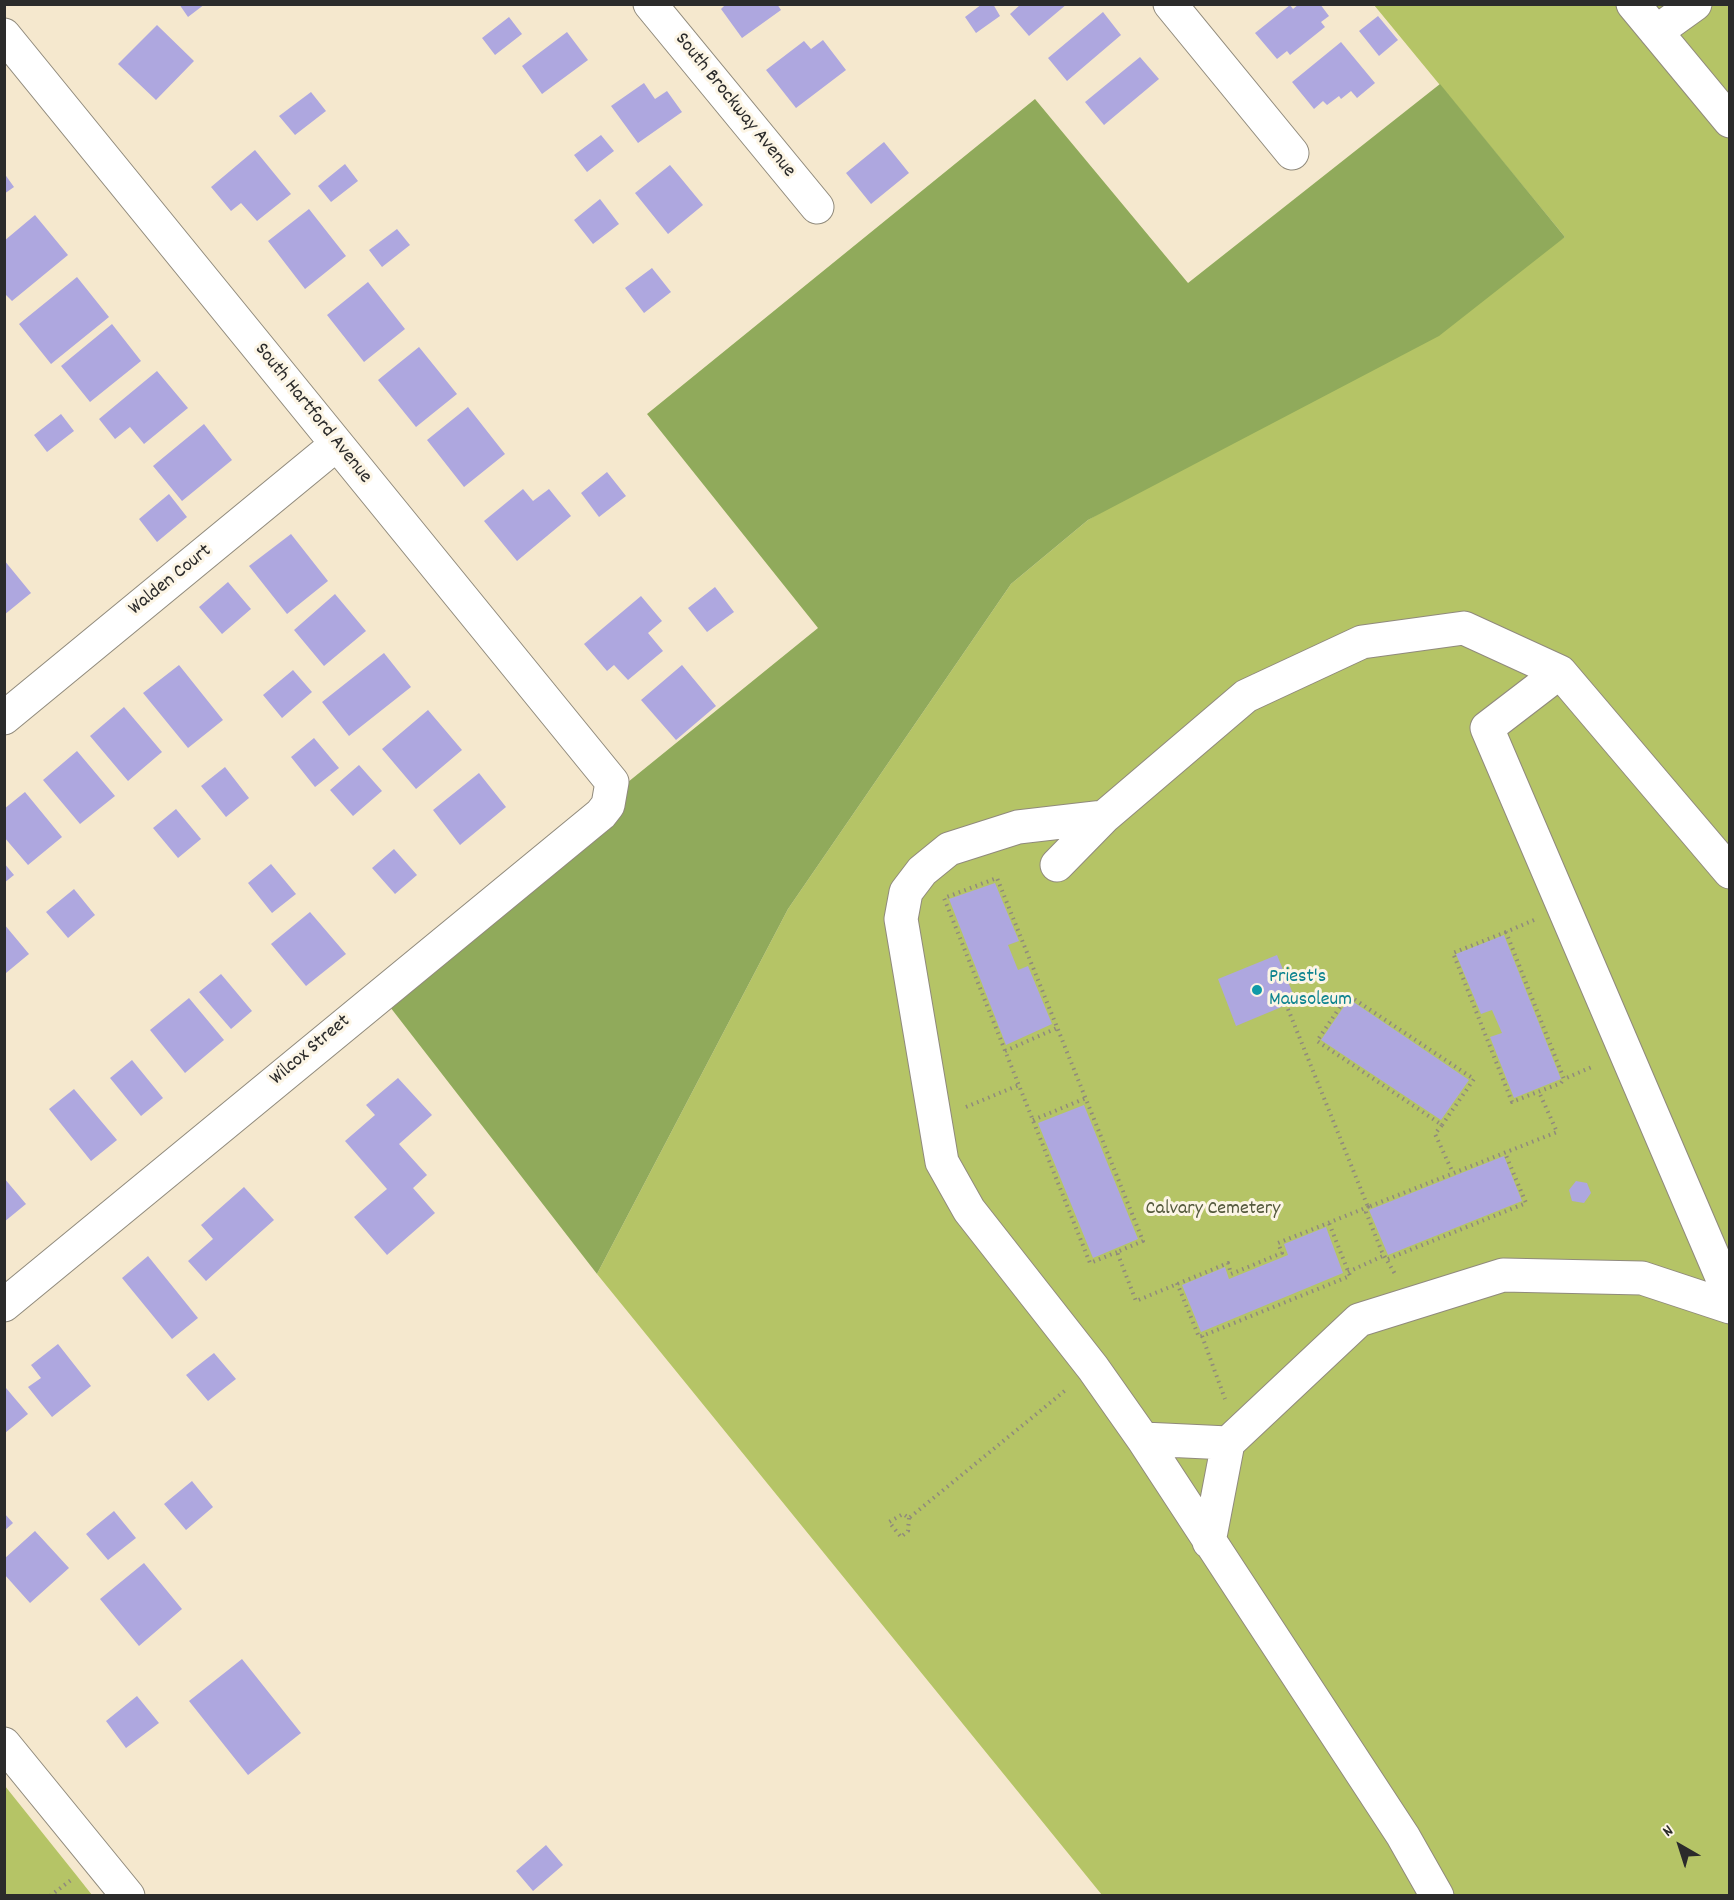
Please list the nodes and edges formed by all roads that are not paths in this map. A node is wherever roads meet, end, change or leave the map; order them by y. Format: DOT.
graph roads {
  1 [pos="650,4"];
  2 [pos="1170,4"];
  3 [pos="1633,4"];
  4 [pos="1695,4"];
  5 [pos="1656,32"];
  6 [pos="4,35"];
  7 [pos="1687,69"];
  8 [pos="1730,81"];
  9 [pos="1730,121"];
  10 [pos="1293,153"];
  11 [pos="817,207"];
  12 [pos="337,444"];
  13 [pos="1560,672"];
  14 [pos="4,718"];
  15 [pos="612,795"];
  16 [pos="1104,817"];
  17 [pos="1057,865"];
  18 [pos="1730,872"];
  19 [pos="1730,1296"];
  20 [pos="4,1305"];
  21 [pos="1730,1306"];
  22 [pos="1233,1438"];
  23 [pos="1143,1439"];
  24 [pos="1209,1542"];
  25 [pos="4,1744"];
  26 [pos="129,1896"];
  27 [pos="1437,1896"];
  1 -- 11 [label="street, South Brockway Avenue"];
  2 -- 10 [label="street"];
  3 -- 5 [label="street"];
  4 -- 5 [label="street"];
  5 -- 7 [label="street"];
  6 -- 12 [label="street, South Hartford Avenue"];
  7 -- 8 [label="street"];
  7 -- 9 [label="street"];
  12 -- 14 [label="street, Walden Court"];
  12 -- 15 [label="street, South Hartford Avenue"];
  13 -- 16 [label="street"];
  13 -- 18 [label="street"];
  13 -- 19 [label="street"];
  15 -- 20 [label="street, Wilcox Street"];
  16 -- 17 [label="street"];
  16 -- 23 [label="street"];
  21 -- 22 [label="street"];
  22 -- 23 [label="street"];
  22 -- 24 [label="street"];
  23 -- 24 [label="street"];
  24 -- 27 [label="street"];
  25 -- 26 [label="street"];
}
